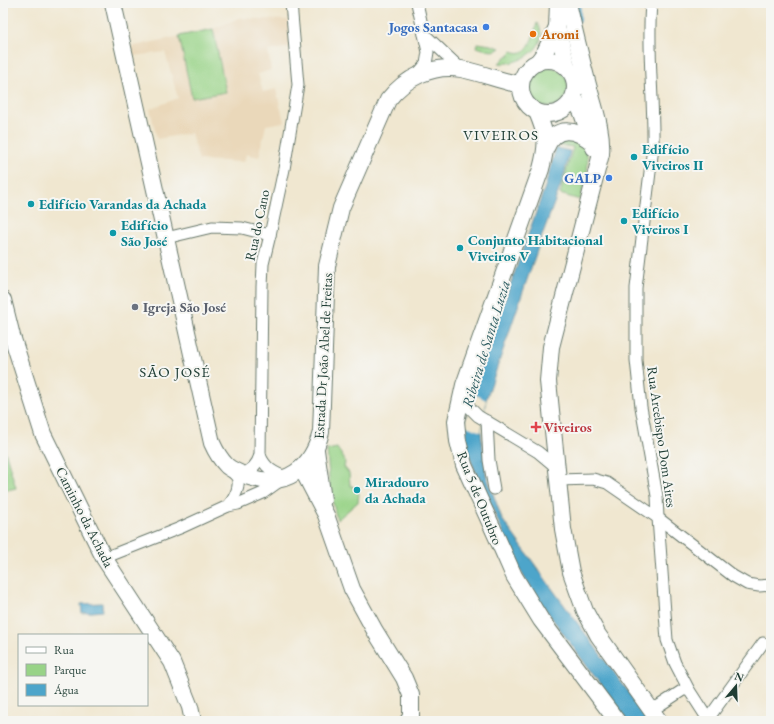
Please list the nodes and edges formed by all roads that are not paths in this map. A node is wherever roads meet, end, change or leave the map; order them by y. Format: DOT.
graph roads {
  1 [pos="114,3"];
  2 [pos="291,3"];
  3 [pos="417,3"];
  4 [pos="558,3"];
  5 [pos="651,3"];
  6 [pos="570,10"];
  7 [pos="557,27"];
  8 [pos="424,34"];
  9 [pos="537,63"];
  10 [pos="456,68"];
  11 [pos="567,68"];
  12 [pos="416,76"];
  13 [pos="522,85"];
  14 [pos="574,97"];
  15 [pos="537,112"];
  16 [pos="593,143"];
  17 [pos="546,148"];
  18 [pos="596,171"];
  19 [pos="270,235"];
  20 [pos="166,238"];
  21 [pos="3,300"];
  22 [pos="462,392"];
  23 [pos="487,421"];
  24 [pos="553,440"];
  25 [pos="316,450"];
  26 [pos="539,452"];
  27 [pos="260,455"];
  28 [pos="302,469"];
  29 [pos="235,471"];
  30 [pos="557,474"];
  31 [pos="284,478"];
  32 [pos="494,489"];
  33 [pos="228,506"];
  34 [pos="326,515"];
  35 [pos="658,518"];
  36 [pos="104,558"];
  37 [pos="771,585"];
  38 [pos="763,643"];
  39 [pos="689,690"];
  40 [pos="655,716"];
  41 [pos="410,720"];
  42 [pos="709,720"];
  43 [pos="193,721"];
  44 [pos="617,721"];
  1 -- 20 [label="street"];
  2 -- 19 [label="street, Rua do Cano"];
  3 -- 8 [label="street"];
  4 -- 7 [label="street"];
  5 -- 35 [label="street, Rua Arcebispo Dom Aires"];
  6 -- 18 [label="street"];
  7 -- 9 [label="street"];
  7 -- 11 [label="street"];
  8 -- 10 [label="street"];
  8 -- 12 [label="street"];
  9 -- 11 [label="street"];
  9 -- 13 [label="street"];
  10 -- 12 [label="street, Estrada Dr João Abel de Freitas"];
  10 -- 13 [label="street, Estrada Dr João Abel de Freitas"];
  11 -- 14 [label="street"];
  12 -- 25 [label="street, Estrada Dr João Abel de Freitas"];
  13 -- 15 [label="street"];
  14 -- 15 [label="street"];
  14 -- 16 [label="street"];
  15 -- 17 [label="street, Rua 5 de Outubro"];
  16 -- 17 [label="street"];
  16 -- 18 [label="street"];
  17 -- 22 [label="street, Rua 5 de Outubro"];
  18 -- 24 [label="street"];
  19 -- 20 [label="street"];
  19 -- 27 [label="street, Rua do Cano"];
  20 -- 29 [label="street"];
  21 -- 36 [label="street, Caminho da Achada"];
  22 -- 23 [label="street"];
  22 -- 44 [label="street, Rua 5 de Outubro"];
  23 -- 26 [label="street"];
  23 -- 32 [label="street"];
  24 -- 26 [label="street"];
  24 -- 30 [label="street"];
  25 -- 28 [label="street, Estrada Dr João Abel de Freitas"];
  25 -- 34 [label="street"];
  26 -- 30 [label="street"];
  27 -- 29 [label="street"];
  27 -- 31 [label="street"];
  28 -- 31 [label="street, Estrada Dr João Abel de Freitas"];
  28 -- 34 [label="street"];
  29 -- 31 [label="street, Estrada Dr João Abel de Freitas"];
  29 -- 33 [label="street"];
  30 -- 35 [label="street"];
  30 -- 40 [label="street"];
  31 -- 33 [label="street"];
  33 -- 36 [label="street"];
  34 -- 41 [label="street"];
  35 -- 37 [label="street"];
  35 -- 39 [label="street, Rua Arcebispo Dom Aires"];
  36 -- 43 [label="street, Caminho da Achada"];
  38 -- 42 [label="street"];
  39 -- 40 [label="street"];
  39 -- 42 [label="street, Rua Arcebispo Dom Aires"];
}
